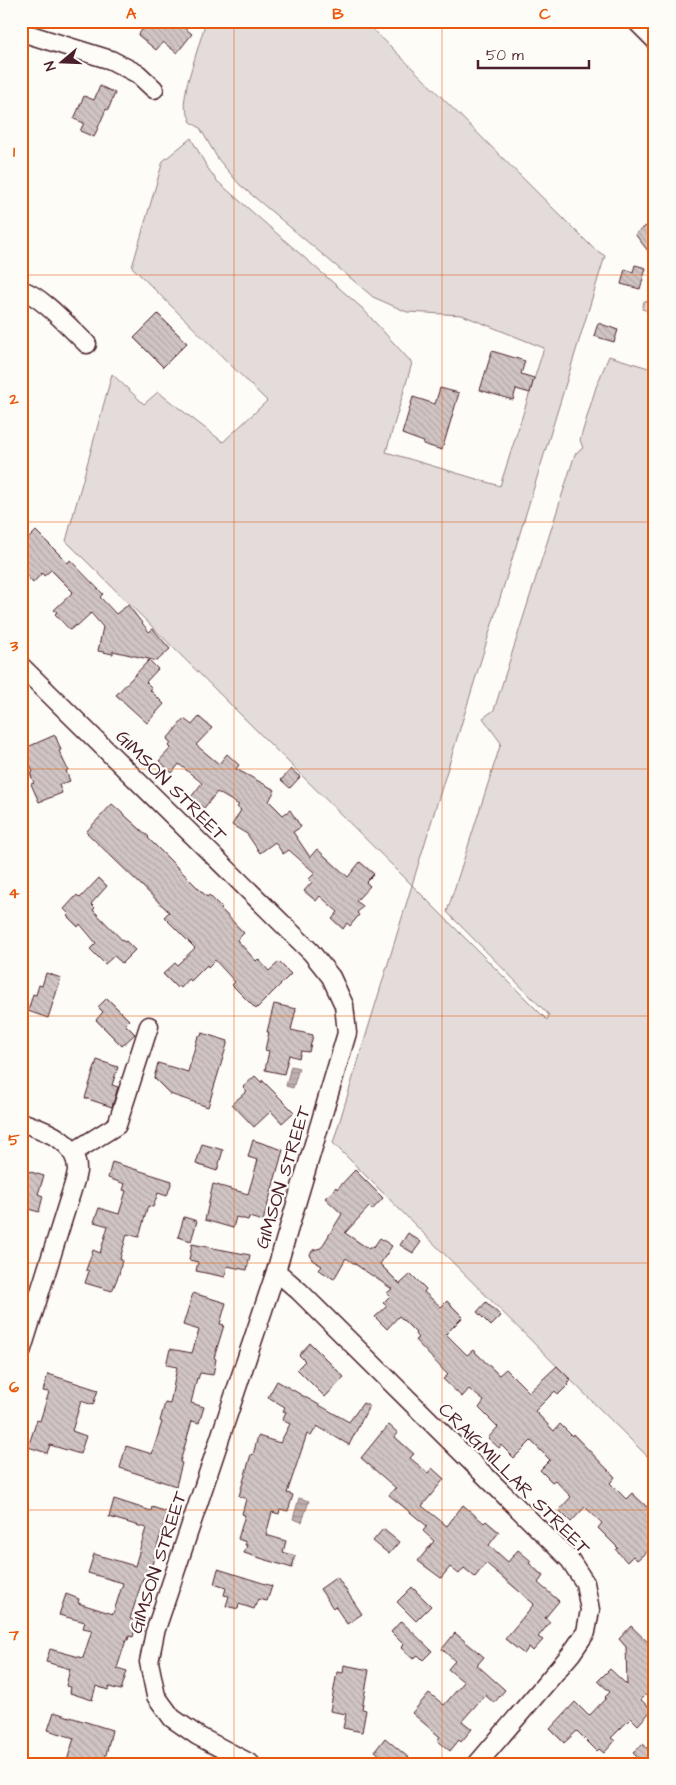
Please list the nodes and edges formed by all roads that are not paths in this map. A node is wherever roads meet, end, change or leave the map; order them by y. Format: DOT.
graph roads {
  1 [pos="636,21"];
  2 [pos="21,32"];
  3 [pos="655,40"];
  4 [pos="154,89"];
  5 [pos="21,290"];
  6 [pos="87,344"];
  7 [pos="21,666"];
  8 [pos="149,1026"];
  9 [pos="21,1122"];
  10 [pos="72,1153"];
  11 [pos="276,1271"];
  12 [pos="23,1343"];
  13 [pos="251,1764"];
  14 [pos="477,1764"];
  1 -- 3 [label="street"];
  2 -- 4 [label="street"];
  5 -- 6 [label="street"];
  7 -- 11 [label="street, GIMSON STREET"];
  8 -- 10 [label="street"];
  9 -- 10 [label="street"];
  10 -- 12 [label="street"];
  11 -- 13 [label="street, GIMSON STREET"];
  11 -- 14 [label="street, CRAIGMILLAR STREET"];
}
